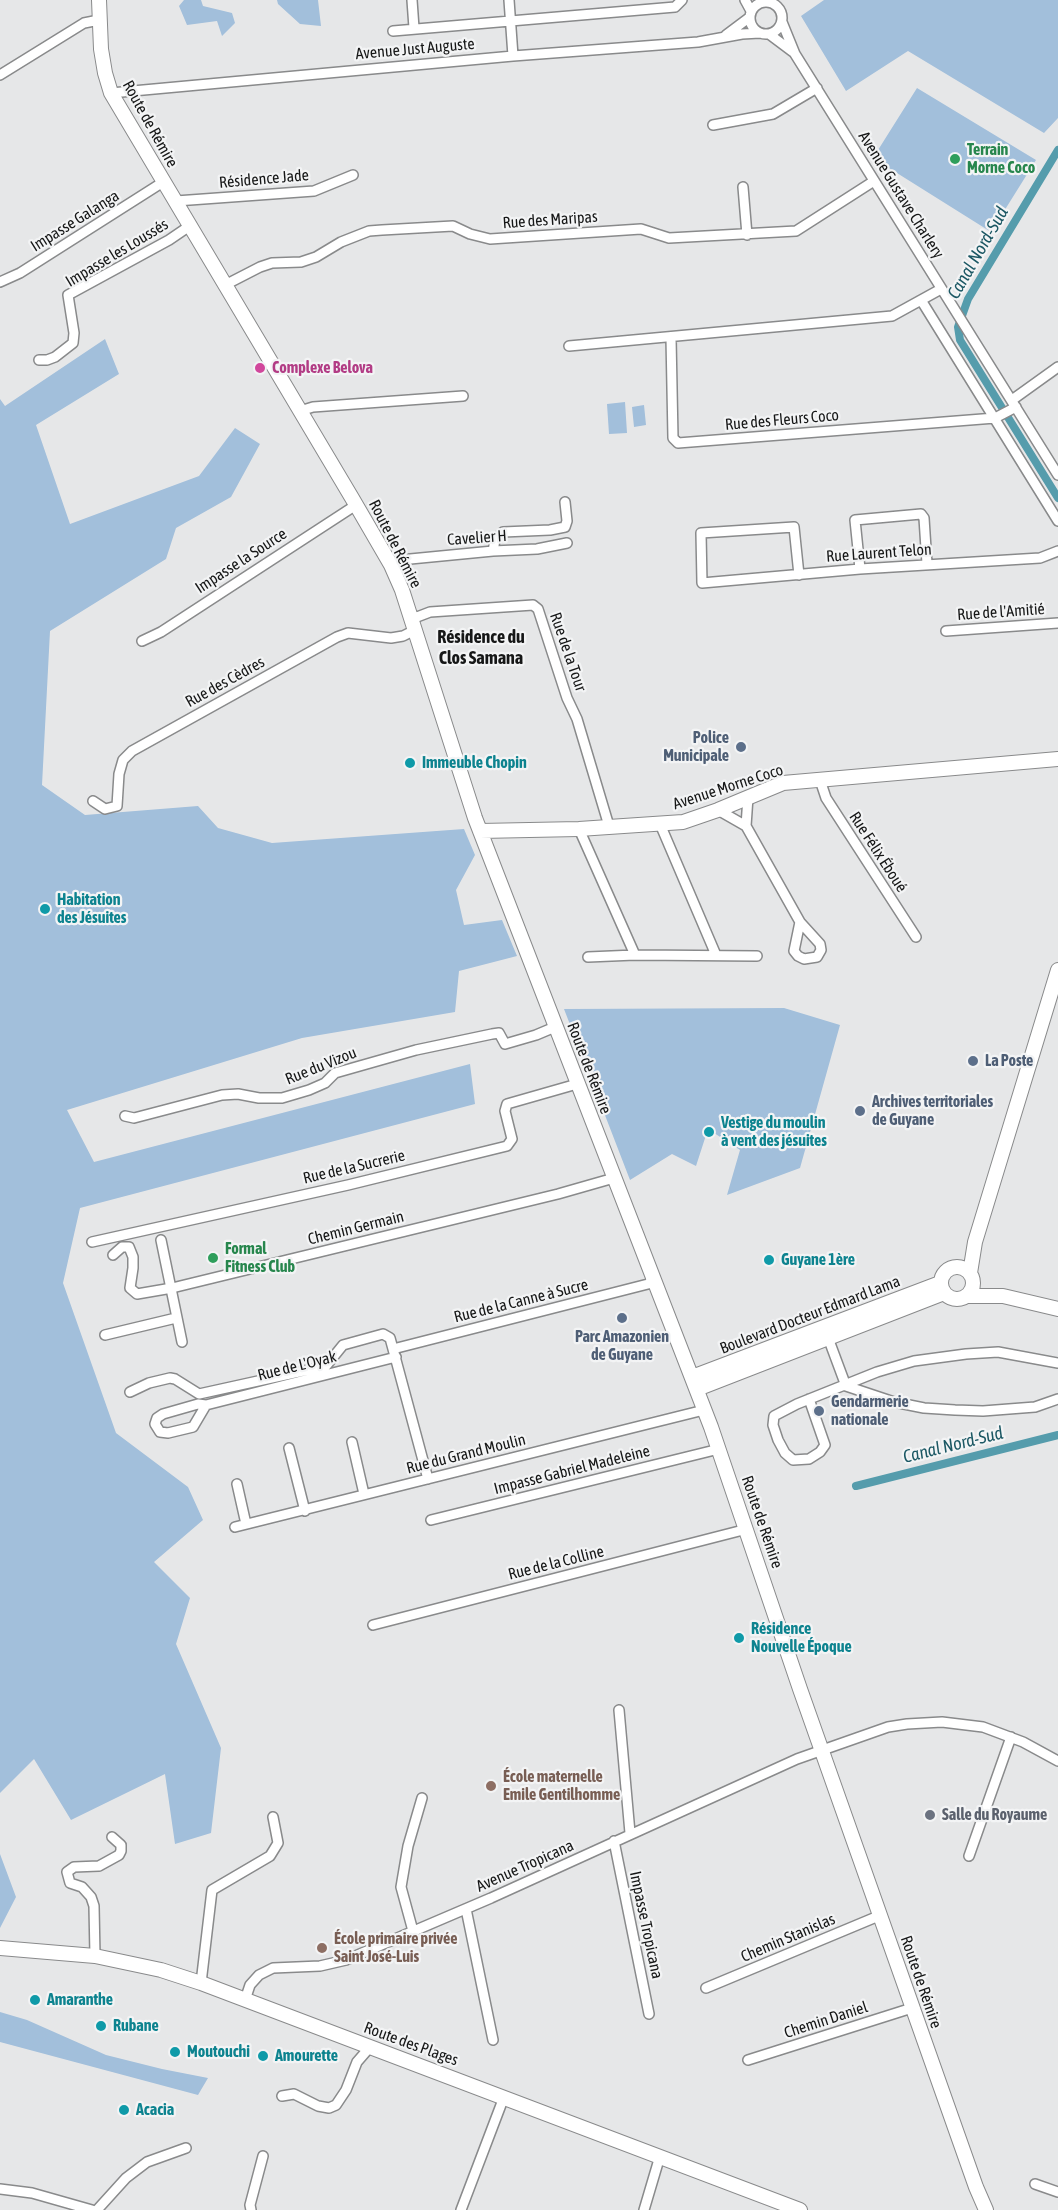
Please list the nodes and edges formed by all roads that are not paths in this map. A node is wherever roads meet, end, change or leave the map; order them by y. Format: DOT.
graph roads {
  1 [pos="99,0"];
  2 [pos="412,0"];
  3 [pos="509,0"];
  4 [pos="682,0"];
  5 [pos="744,0"];
  6 [pos="764,1"];
  7 [pos="751,14"];
  8 [pos="99,20"];
  9 [pos="510,20"];
  10 [pos="782,22"];
  11 [pos="414,28"];
  12 [pos="393,31"];
  13 [pos="764,34"];
  14 [pos="722,38"];
  15 [pos="795,54"];
  16 [pos="513,56"];
  17 [pos="0,75"];
  18 [pos="817,88"];
  19 [pos="111,93"];
  20 [pos="713,124"];
  21 [pos="353,176"];
  22 [pos="162,180"];
  23 [pos="874,181"];
  24 [pos="743,187"];
  25 [pos="176,201"];
  26 [pos="191,225"];
  27 [pos="747,235"];
  28 [pos="0,282"];
  29 [pos="225,285"];
  30 [pos="936,292"];
  31 [pos="921,300"];
  32 [pos="672,338"];
  33 [pos="569,346"];
  34 [pos="39,360"];
  35 [pos="1058,367"];
  36 [pos="463,396"];
  37 [pos="1013,405"];
  38 [pos="300,411"];
  39 [pos="997,417"];
  40 [pos="1058,474"];
  41 [pos="565,502"];
  42 [pos="356,505"];
  43 [pos="1058,521"];
  44 [pos="567,543"];
  45 [pos="493,551"];
  46 [pos="1058,551"];
  47 [pos="927,564"];
  48 [pos="391,565"];
  49 [pos="860,569"];
  50 [pos="799,574"];
  51 [pos="1058,622"];
  52 [pos="413,623"];
  53 [pos="946,631"];
  54 [pos="142,641"];
  55 [pos="1058,759"];
  56 [pos="820,780"];
  57 [pos="748,797"];
  58 [pos="93,801"];
  59 [pos="718,810"];
  60 [pos="660,824"];
  61 [pos="609,826"];
  62 [pos="746,826"];
  63 [pos="579,829"];
  64 [pos="480,831"];
  65 [pos="800,922"];
  66 [pos="916,937"];
  67 [pos="635,955"];
  68 [pos="716,955"];
  69 [pos="757,956"];
  70 [pos="588,957"];
  71 [pos="1058,970"];
  72 [pos="1053,1005"];
  73 [pos="555,1027"];
  74 [pos="577,1084"];
  75 [pos="125,1116"];
  76 [pos="614,1178"];
  77 [pos="161,1239"];
  78 [pos="93,1242"];
  79 [pos="975,1242"];
  80 [pos="113,1255"];
  81 [pos="953,1267"];
  82 [pos="972,1277"];
  83 [pos="655,1278"];
  84 [pos="172,1288"];
  85 [pos="942,1288"];
  86 [pos="967,1296"];
  87 [pos="1003,1296"];
  88 [pos="1058,1309"];
  89 [pos="176,1318"];
  90 [pos="826,1333"];
  91 [pos="105,1335"];
  92 [pos="182,1342"];
  93 [pos="395,1353"];
  94 [pos="1058,1364"];
  95 [pos="694,1383"];
  96 [pos="846,1386"];
  97 [pos="130,1392"];
  98 [pos="809,1399"];
  99 [pos="1058,1399"];
  100 [pos="206,1405"];
  101 [pos="704,1410"];
  102 [pos="351,1443"];
  103 [pos="289,1448"];
  104 [pos="719,1449"];
  105 [pos="428,1479"];
  106 [pos="237,1484"];
  107 [pos="364,1494"];
  108 [pos="305,1511"];
  109 [pos="431,1521"];
  110 [pos="246,1524"];
  111 [pos="235,1527"];
  112 [pos="747,1529"];
  113 [pos="372,1625"];
  114 [pos="619,1710"];
  115 [pos="1011,1737"];
  116 [pos="822,1748"];
  117 [pos="1058,1761"];
  118 [pos="422,1798"];
  119 [pos="273,1818"];
  120 [pos="630,1833"];
  121 [pos="112,1837"];
  122 [pos="614,1841"];
  123 [pos="969,1856"];
  124 [pos="466,1909"];
  125 [pos="881,1915"];
  126 [pos="413,1931"];
  127 [pos="0,1948"];
  128 [pos="94,1956"];
  129 [pos="201,1983"];
  130 [pos="706,1988"];
  131 [pos="244,2000"];
  132 [pos="912,2008"];
  133 [pos="650,2014"];
  134 [pos="493,2040"];
  135 [pos="370,2047"];
  136 [pos="748,2060"];
  137 [pos="282,2096"];
  138 [pos="504,2097"];
  139 [pos="186,2148"];
  140 [pos="263,2156"];
  141 [pos="660,2156"];
  142 [pos="1035,2184"];
  143 [pos="976,2187"];
  144 [pos="0,2188"];
  145 [pos="1058,2192"];
  146 [pos="771,2205"];
  147 [pos="92,2210"];
  148 [pos="97,2210"];
  149 [pos="251,2210"];
  150 [pos="462,2210"];
  151 [pos="644,2210"];
  152 [pos="800,2210"];
  153 [pos="980,2210"];
  154 [pos="986,2210"];
  1 -- 8 [label="main road, Route de Rémire"];
  2 -- 11 [label="street"];
  3 -- 9 [label="street"];
  4 -- 9 [label="street"];
  5 -- 7 [label="street"];
  6 -- 7 [label="street"];
  6 -- 10 [label="street"];
  7 -- 13 [label="street"];
  7 -- 14 [label="street, Avenue Just Auguste"];
  8 -- 17 [label="street"];
  8 -- 19 [label="main road, Route de Rémire"];
  9 -- 11 [label="street"];
  9 -- 16 [label="street"];
  10 -- 13 [label="street"];
  10 -- 15 [label="street, Avenue Gustave Charlery"];
  11 -- 12 [label="street"];
  13 -- 14 [label="street, Avenue Just Auguste"];
  13 -- 15 [label="street, Avenue Gustave Charlery"];
  14 -- 16 [label="street, Avenue Just Auguste"];
  15 -- 18 [label="street, Avenue Gustave Charlery"];
  16 -- 19 [label="street, Avenue Just Auguste"];
  18 -- 20 [label="street"];
  18 -- 23 [label="street, Avenue Gustave Charlery"];
  19 -- 22 [label="main road, Route de Rémire"];
  21 -- 25 [label="street, Résidence Jade"];
  22 -- 25 [label="main road, Route de Rémire"];
  22 -- 28 [label="street, Impasse Galanga"];
  23 -- 27 [label="street, Rue des Maripas"];
  23 -- 30 [label="street, Avenue Gustave Charlery"];
  24 -- 27 [label="street"];
  25 -- 26 [label="main road, Route de Rémire"];
  26 -- 29 [label="main road, Route de Rémire"];
  26 -- 34 [label="street, Impasse les Loussés"];
  27 -- 29 [label="street, Rue des Maripas"];
  29 -- 38 [label="main road, Route de Rémire"];
  30 -- 31 [label="street"];
  30 -- 37 [label="street, Avenue Gustave Charlery"];
  31 -- 32 [label="street"];
  31 -- 39 [label="street"];
  32 -- 33 [label="street"];
  32 -- 39 [label="street, Rue des Fleurs Coco"];
  35 -- 37 [label="street"];
  36 -- 38 [label="street"];
  37 -- 39 [label="street"];
  37 -- 40 [label="street, Avenue Gustave Charlery"];
  38 -- 42 [label="main road, Route de Rémire"];
  39 -- 43 [label="street"];
  41 -- 45 [label="street"];
  42 -- 48 [label="main road, Route de Rémire"];
  42 -- 54 [label="street, Impasse la Source"];
  44 -- 45 [label="street, Cavelier H"];
  45 -- 48 [label="street, Cavelier H"];
  46 -- 47 [label="street, Rue Laurent Telon"];
  47 -- 49 [label="street, Rue Laurent Telon"];
  47 -- 49 [label="street"];
  48 -- 52 [label="main road, Route de Rémire"];
  49 -- 50 [label="street, Rue Laurent Telon"];
  50 -- 50 [label="street, Rue Laurent Telon"];
  51 -- 53 [label="street, Rue de l'Amitié"];
  52 -- 58 [label="street, Rue des Cèdres"];
  52 -- 61 [label="street, Rue de la Tour"];
  52 -- 64 [label="main road, Route de Rémire"];
  55 -- 56 [label="main road, Avenue Morne Coco"];
  56 -- 57 [label="main road, Avenue Morne Coco"];
  56 -- 66 [label="street, Rue Félix Éboué"];
  57 -- 59 [label="main road, Avenue Morne Coco"];
  57 -- 62 [label="street"];
  59 -- 60 [label="main road, Avenue Morne Coco"];
  59 -- 62 [label="street"];
  60 -- 61 [label="main road, Avenue Morne Coco"];
  60 -- 68 [label="street"];
  61 -- 63 [label="main road, Avenue Morne Coco"];
  62 -- 65 [label="street"];
  63 -- 64 [label="main road, Avenue Morne Coco"];
  63 -- 67 [label="street"];
  64 -- 73 [label="main road, Route de Rémire"];
  67 -- 68 [label="street"];
  67 -- 70 [label="street"];
  68 -- 69 [label="street"];
  71 -- 72 [label="main road"];
  72 -- 79 [label="main road"];
  73 -- 74 [label="main road, Route de Rémire"];
  73 -- 75 [label="street, Rue du Vizou"];
  74 -- 76 [label="main road, Route de Rémire"];
  74 -- 78 [label="street, Rue de la Sucrerie"];
  76 -- 83 [label="main road, Route de Rémire"];
  76 -- 84 [label="street, Chemin Germain"];
  77 -- 84 [label="street"];
  79 -- 81 [label="main road"];
  79 -- 82 [label="main road"];
  80 -- 84 [label="street, Chemin Germain"];
  81 -- 82 [label="main road"];
  81 -- 85 [label="main road"];
  82 -- 86 [label="main road"];
  82 -- 87 [label="main road"];
  83 -- 93 [label="street, Rue de la Canne à Sucre"];
  83 -- 95 [label="main road, Route de Rémire"];
  84 -- 89 [label="street"];
  85 -- 86 [label="main road"];
  85 -- 90 [label="main road, Boulevard Docteur Edmard Lama"];
  86 -- 87 [label="main road"];
  87 -- 88 [label="main road"];
  89 -- 91 [label="street"];
  89 -- 92 [label="street"];
  90 -- 95 [label="main road, Boulevard Docteur Edmard Lama"];
  90 -- 96 [label="street"];
  93 -- 97 [label="street"];
  93 -- 100 [label="street, Rue de L'Oyak"];
  93 -- 105 [label="street"];
  94 -- 96 [label="street"];
  95 -- 101 [label="main road, Route de Rémire"];
  96 -- 98 [label="street"];
  96 -- 99 [label="street"];
  98 -- 98 [label="street"];
  100 -- 100 [label="street, Rue de L'Oyak"];
  101 -- 104 [label="main road, Route de Rémire"];
  101 -- 105 [label="street, Rue du Grand Moulin"];
  102 -- 107 [label="street"];
  103 -- 108 [label="street"];
  104 -- 109 [label="street, Impasse Gabriel Madeleine"];
  104 -- 112 [label="main road, Route de Rémire"];
  105 -- 107 [label="street, Rue du Grand Moulin"];
  106 -- 110 [label="street"];
  107 -- 108 [label="street, Rue du Grand Moulin"];
  108 -- 110 [label="street, Rue du Grand Moulin"];
  110 -- 111 [label="street, Rue du Grand Moulin"];
  112 -- 113 [label="street, Rue de la Colline"];
  112 -- 116 [label="main road, Route de Rémire"];
  114 -- 120 [label="street"];
  115 -- 116 [label="street, Avenue Tropicana"];
  115 -- 117 [label="street, Avenue Tropicana"];
  115 -- 123 [label="street"];
  116 -- 120 [label="street, Avenue Tropicana"];
  116 -- 125 [label="main road, Route de Rémire"];
  118 -- 126 [label="street"];
  119 -- 129 [label="street"];
  120 -- 122 [label="street, Avenue Tropicana"];
  121 -- 128 [label="street"];
  122 -- 124 [label="street, Avenue Tropicana"];
  122 -- 133 [label="street, Impasse Tropicana"];
  124 -- 126 [label="street, Avenue Tropicana"];
  124 -- 134 [label="street"];
  125 -- 130 [label="street, Chemin Stanislas"];
  125 -- 132 [label="main road, Route de Rémire"];
  126 -- 131 [label="street, Avenue Tropicana"];
  127 -- 128 [label="main road, Route des Plages"];
  128 -- 129 [label="main road, Route des Plages"];
  129 -- 131 [label="main road, Route des Plages"];
  131 -- 135 [label="main road, Route des Plages"];
  132 -- 136 [label="street, Chemin Daniel"];
  132 -- 143 [label="main road, Route de Rémire"];
  135 -- 137 [label="street"];
  135 -- 138 [label="main road, Route des Plages"];
  138 -- 141 [label="main road, Route des Plages"];
  138 -- 150 [label="street"];
  139 -- 148 [label="street"];
  140 -- 149 [label="street"];
  141 -- 146 [label="main road, Route des Plages"];
  141 -- 151 [label="street"];
  142 -- 145 [label="street"];
  143 -- 153 [label="main road, Route de Rémire"];
  143 -- 154 [label="main road, Route de Rémire"];
  144 -- 147 [label="street"];
  146 -- 152 [label="main road, Route des Plages"];
}
